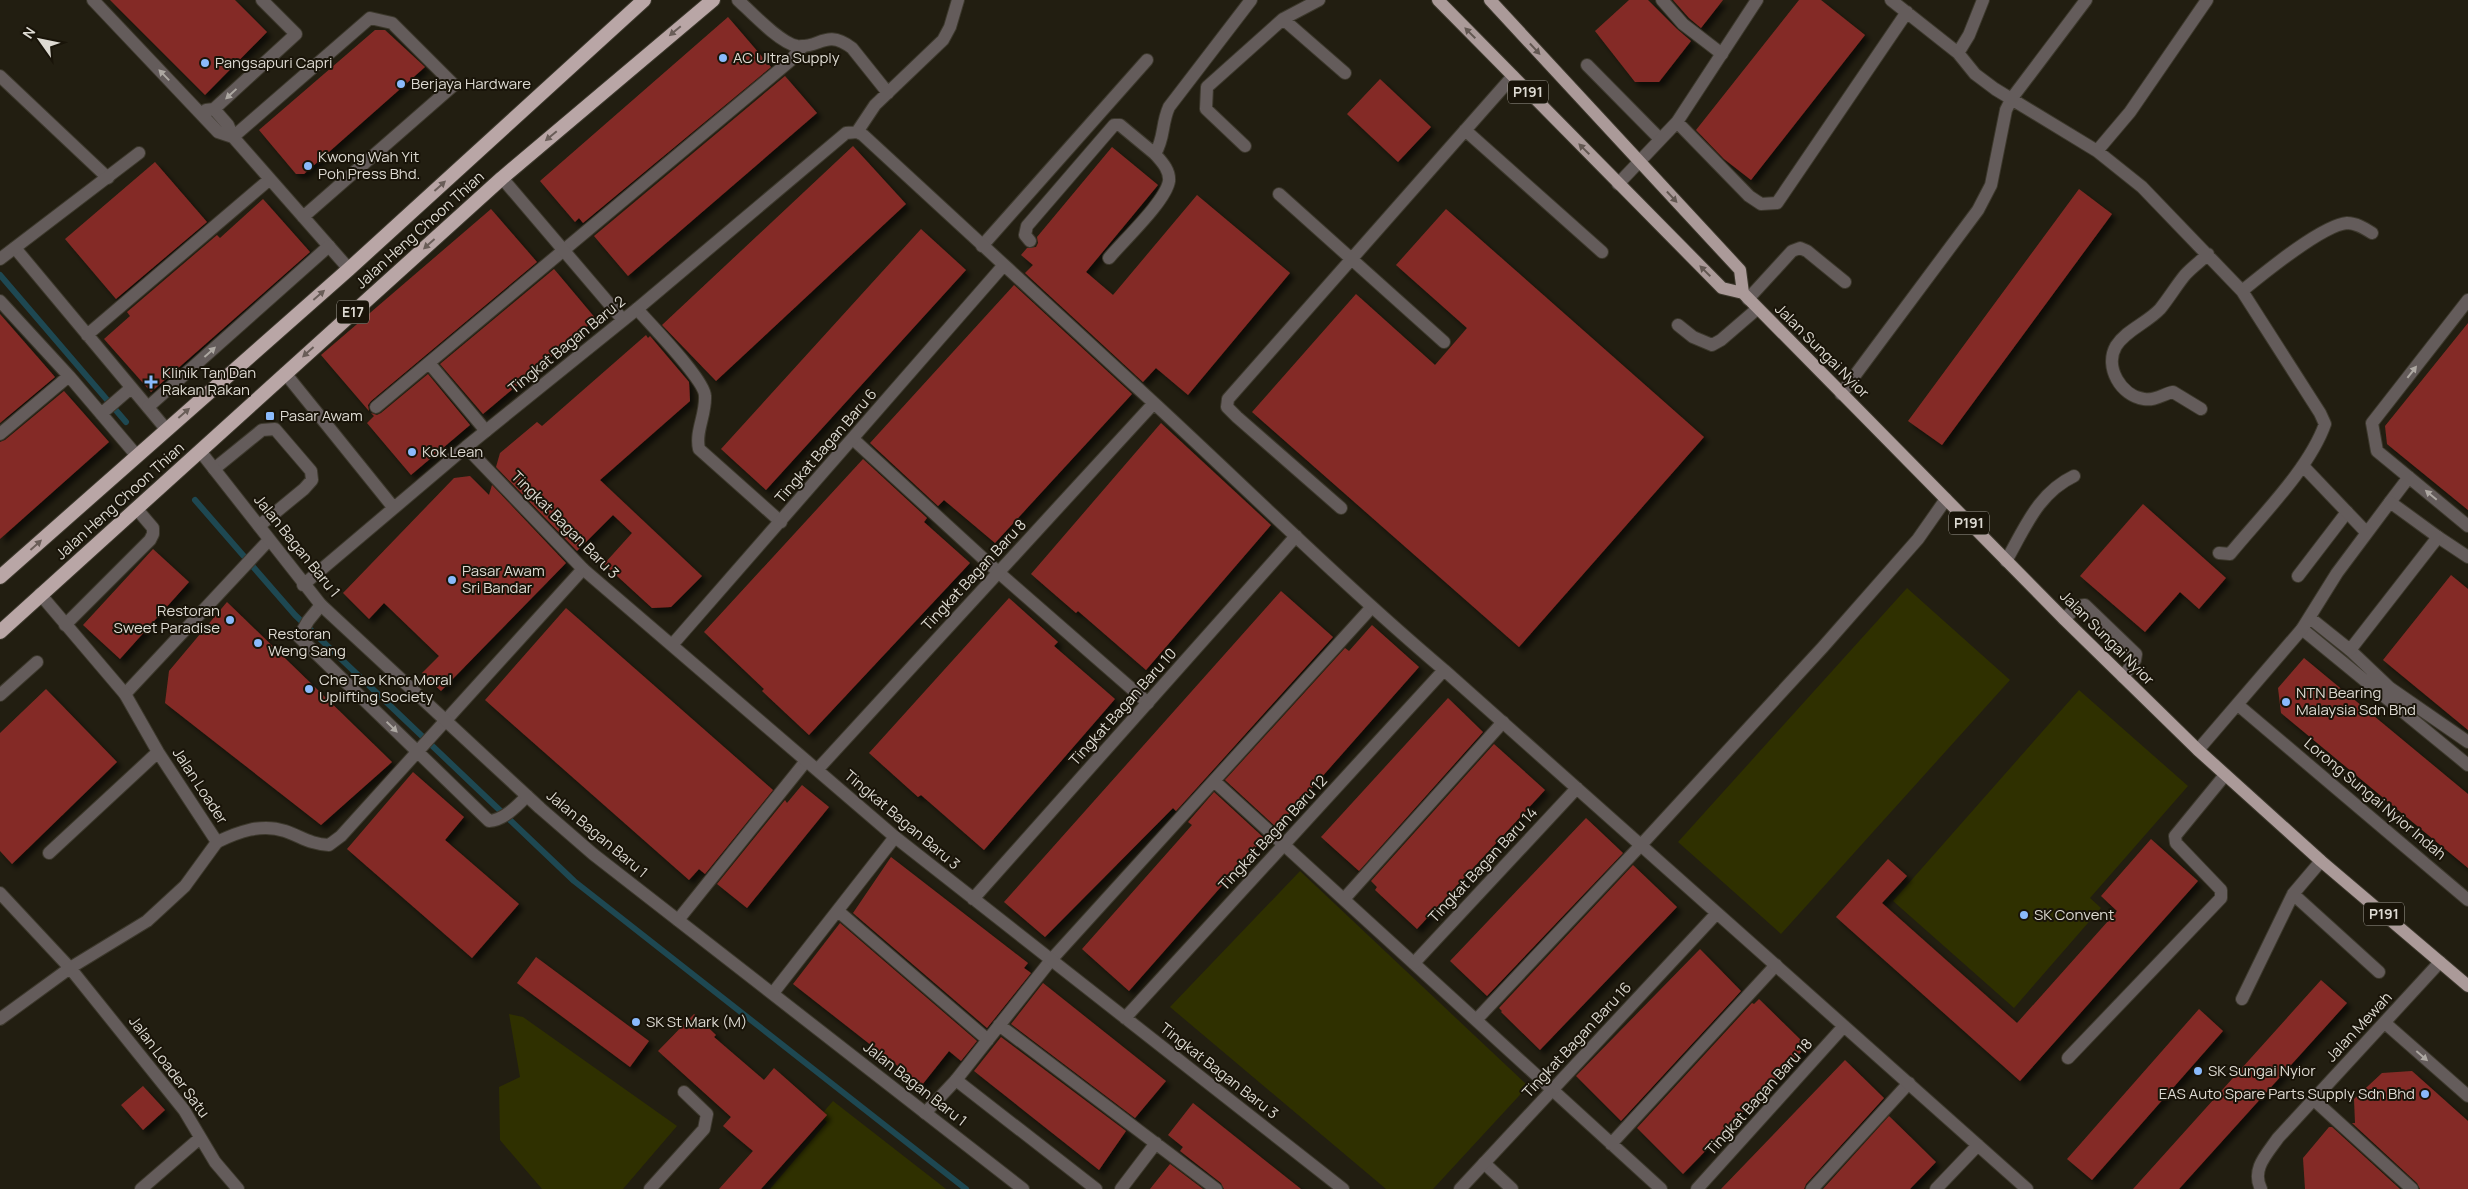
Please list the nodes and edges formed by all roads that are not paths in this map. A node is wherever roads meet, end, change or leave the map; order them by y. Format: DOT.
graph roads {
  1 [pos="93,0"];
  2 [pos="262,0"];
  3 [pos="644,0"];
  4 [pos="713,0"];
  5 [pos="738,0"];
  6 [pos="958,0"];
  7 [pos="1250,0"];
  8 [pos="1319,0"];
  9 [pos="1438,0"];
  10 [pos="1490,0"];
  11 [pos="1662,0"];
  12 [pos="1757,0"];
  13 [pos="1891,0"];
  14 [pos="1982,0"];
  15 [pos="2086,0"];
  16 [pos="2207,0"];
  17 [pos="1907,12"];
  18 [pos="1283,19"];
  19 [pos="803,46"];
  20 [pos="1958,53"];
  21 [pos="1722,54"];
  22 [pos="1147,60"];
  23 [pos="1587,65"];
  24 [pos="1345,73"];
  25 [pos="0,76"];
  26 [pos="1512,76"];
  27 [pos="888,93"];
  28 [pos="2012,98"];
  29 [pos="214,109"];
  30 [pos="198,111"];
  31 [pos="1677,122"];
  32 [pos="1466,130"];
  33 [pos="854,132"];
  34 [pos="234,137"];
  35 [pos="1660,140"];
  36 [pos="1246,146"];
  37 [pos="2096,151"];
  38 [pos="139,154"];
  39 [pos="1155,154"];
  40 [pos="1639,162"];
  41 [pos="108,178"];
  42 [pos="502,178"];
  43 [pos="270,179"];
  44 [pos="1618,184"];
  45 [pos="1279,194"];
  46 [pos="303,217"];
  47 [pos="2372,233"];
  48 [pos="1030,241"];
  49 [pos="329,246"];
  50 [pos="982,246"];
  51 [pos="15,248"];
  52 [pos="565,251"];
  53 [pos="1602,252"];
  54 [pos="2208,254"];
  55 [pos="1109,258"];
  56 [pos="0,259"];
  57 [pos="1350,259"];
  58 [pos="1004,266"];
  59 [pos="349,269"];
  60 [pos="1845,282"];
  61 [pos="2242,291"];
  62 [pos="1746,296"];
  63 [pos="2468,300"];
  64 [pos="0,301"];
  65 [pos="637,309"];
  66 [pos="1757,309"];
  67 [pos="623,320"];
  68 [pos="1678,325"];
  69 [pos="87,335"];
  70 [pos="1444,342"];
  71 [pos="429,363"];
  72 [pos="285,373"];
  73 [pos="69,376"];
  74 [pos="131,388"];
  75 [pos="1841,394"];
  76 [pos="1154,403"];
  77 [pos="148,407"];
  78 [pos="376,407"];
  79 [pos="2201,409"];
  80 [pos="102,412"];
  81 [pos="166,429"];
  82 [pos="486,431"];
  83 [pos="0,434"];
  84 [pos="853,440"];
  85 [pos="466,447"];
  86 [pos="200,451"];
  87 [pos="137,456"];
  88 [pos="2303,466"];
  89 [pos="214,469"];
  90 [pos="2074,476"];
  91 [pos="2409,477"];
  92 [pos="1946,499"];
  93 [pos="2390,502"];
  94 [pos="393,507"];
  95 [pos="136,508"];
  96 [pos="1341,508"];
  97 [pos="2347,512"];
  98 [pos="781,522"];
  99 [pos="259,526"];
  100 [pos="2468,526"];
  101 [pos="2366,532"];
  102 [pos="1296,536"];
  103 [pos="2438,537"];
  104 [pos="269,540"];
  105 [pos="2219,553"];
  106 [pos="2468,557"];
  107 [pos="2006,561"];
  108 [pos="583,569"];
  109 [pos="998,572"];
  110 [pos="2298,576"];
  111 [pos="0,577"];
  112 [pos="304,585"];
  113 [pos="40,594"];
  114 [pos="321,605"];
  115 [pos="1372,608"];
  116 [pos="2310,618"];
  117 [pos="2064,619"];
  118 [pos="65,625"];
  119 [pos="2302,629"];
  120 [pos="0,632"];
  121 [pos="672,646"];
  122 [pos="2350,650"];
  123 [pos="37,662"];
  124 [pos="1444,670"];
  125 [pos="2123,677"];
  126 [pos="0,694"];
  127 [pos="125,694"];
  128 [pos="1148,704"];
  129 [pos="2238,705"];
  130 [pos="446,720"];
  131 [pos="1503,722"];
  132 [pos="2468,742"];
  133 [pos="419,750"];
  134 [pos="2198,750"];
  135 [pos="158,752"];
  136 [pos="806,761"];
  137 [pos="2468,765"];
  138 [pos="817,770"];
  139 [pos="2224,775"];
  140 [pos="1214,781"];
  141 [pos="1577,788"];
  142 [pos="527,796"];
  143 [pos="895,837"];
  144 [pos="216,842"];
  145 [pos="1284,845"];
  146 [pos="1641,845"];
  147 [pos="49,852"];
  148 [pos="2321,861"];
  149 [pos="0,893"];
  150 [pos="2292,894"];
  151 [pos="973,899"];
  152 [pos="1344,899"];
  153 [pos="2468,900"];
  154 [pos="838,911"];
  155 [pos="1718,913"];
  156 [pos="678,920"];
  157 [pos="1051,960"];
  158 [pos="2440,962"];
  159 [pos="1414,963"];
  160 [pos="1776,965"];
  161 [pos="70,968"];
  162 [pos="2379,972"];
  163 [pos="2468,986"];
  164 [pos="773,993"];
  165 [pos="2242,999"];
  166 [pos="1125,1018"];
  167 [pos="0,1019"];
  168 [pos="1476,1020"];
  169 [pos="2385,1023"];
  170 [pos="999,1025"];
  171 [pos="1844,1026"];
  172 [pos="988,1040"];
  173 [pos="2068,1058"];
  174 [pos="956,1080"];
  175 [pos="1909,1083"];
  176 [pos="1552,1090"];
  177 [pos="684,1092"];
  178 [pos="2468,1096"];
  179 [pos="2313,1099"];
  180 [pos="926,1113"];
  181 [pos="200,1138"];
  182 [pos="1156,1143"];
  183 [pos="1611,1144"];
  184 [pos="1978,1145"];
  185 [pos="1484,1164"];
  186 [pos="141,1189"];
  187 [pos="238,1189"];
  188 [pos="650,1189"];
  189 [pos="1023,1189"];
  190 [pos="1096,1189"];
  191 [pos="1121,1189"];
  192 [pos="1216,1189"];
  193 [pos="1343,1189"];
  194 [pos="1460,1189"];
  195 [pos="1512,1189"];
  196 [pos="1661,1189"];
  197 [pos="1698,1189"];
  198 [pos="1812,1189"];
  199 [pos="1936,1189"];
  200 [pos="2027,1189"];
  201 [pos="2260,1189"];
  202 [pos="2412,1189"];
  30 -- 1 [label="street, one-way"];
  2 -- 29 [label="street, one-way"];
  59 -- 3 [label="highway, Jalan Heng Choon Thian / E17, one-way"];
  4 -- 42 [label="highway, Jalan Heng Choon Thian / E17, one-way"];
  5 -- 19 [label="street"];
  6 -- 27 [label="street"];
  7 -- 39 [label="street"];
  8 -- 18 [label="street"];
  26 -- 9 [label="main road, P191, one-way"];
  10 -- 40 [label="main road, P191, one-way"];
  11 -- 21 [label="street"];
  12 -- 21 [label="street"];
  13 -- 17 [label="street"];
  14 -- 20 [label="street"];
  15 -- 28 [label="street"];
  16 -- 37 [label="street"];
  17 -- 20 [label="street"];
  17 -- 31 [label="street"];
  18 -- 24 [label="street"];
  18 -- 36 [label="street"];
  19 -- 27 [label="street"];
  19 -- 52 [label="street"];
  20 -- 28 [label="street"];
  21 -- 31 [label="street"];
  22 -- 50 [label="street"];
  23 -- 35 [label="street"];
  25 -- 41 [label="street"];
  26 -- 32 [label="street"];
  44 -- 26 [label="main road, P191, one-way"];
  27 -- 33 [label="street"];
  28 -- 37 [label="street"];
  28 -- 75 [label="street"];
  29 -- 30 [label="street"];
  29 -- 34 [label="street"];
  30 -- 34 [label="street"];
  31 -- 35 [label="street"];
  32 -- 53 [label="street"];
  32 -- 57 [label="street"];
  33 -- 50 [label="street"];
  33 -- 65 [label="street, Tingkat Bagan Baru 2"];
  34 -- 43 [label="street"];
  34 -- 46 [label="street"];
  35 -- 40 [label="street"];
  37 -- 54 [label="street"];
  38 -- 41 [label="street"];
  39 -- 48 [label="street"];
  39 -- 55 [label="street"];
  40 -- 44 [label="street"];
  40 -- 62 [label="main road, P191, one-way"];
  41 -- 51 [label="street"];
  42 -- 52 [label="street"];
  42 -- 72 [label="highway, Jalan Heng Choon Thian / E17, one-way"];
  43 -- 46 [label="street"];
  43 -- 69 [label="street"];
  62 -- 44 [label="main road, P191, one-way"];
  45 -- 57 [label="street"];
  46 -- 49 [label="street"];
  47 -- 61 [label="street"];
  49 -- 59 [label="street"];
  77 -- 49 [label="street, one-way"];
  50 -- 58 [label="street"];
  51 -- 56 [label="street"];
  51 -- 69 [label="street"];
  52 -- 67 [label="street"];
  52 -- 71 [label="street"];
  54 -- 61 [label="street"];
  54 -- 79 [label="street"];
  57 -- 70 [label="street"];
  57 -- 96 [label="street"];
  58 -- 76 [label="street"];
  58 -- 84 [label="street, Tingkat Bagan Baru 6"];
  81 -- 59 [label="highway, Jalan Heng Choon Thian / E17, one-way"];
  60 -- 62 [label="street"];
  61 -- 88 [label="street"];
  62 -- 66 [label="main road, Jalan Sungai Nyior / P191"];
  91 -- 63 [label="street, one-way"];
  64 -- 73 [label="street"];
  65 -- 67 [label="street, Tingkat Bagan Baru 2"];
  65 -- 98 [label="street"];
  66 -- 68 [label="street"];
  66 -- 75 [label="main road, Jalan Sungai Nyior / P191"];
  67 -- 82 [label="street, Tingkat Bagan Baru 2"];
  69 -- 74 [label="street"];
  71 -- 78 [label="street"];
  71 -- 82 [label="street"];
  72 -- 86 [label="highway, Jalan Heng Choon Thian / E17"];
  72 -- 94 [label="street"];
  73 -- 80 [label="street"];
  73 -- 83 [label="street"];
  74 -- 77 [label="street"];
  74 -- 80 [label="street"];
  75 -- 92 [label="main road, Jalan Sungai Nyior / P191"];
  76 -- 102 [label="street"];
  76 -- 109 [label="street, Tingkat Bagan Baru 8"];
  77 -- 81 [label="street"];
  80 -- 87 [label="street"];
  81 -- 87 [label="highway, Jalan Heng Choon Thian / E17"];
  82 -- 85 [label="street, Tingkat Bagan Baru 2"];
  84 -- 98 [label="street, Tingkat Bagan Baru 6"];
  84 -- 109 [label="street"];
  85 -- 94 [label="street, Tingkat Bagan Baru 2"];
  85 -- 108 [label="street, Tingkat Bagan Baru 3"];
  86 -- 89 [label="street, Jalan Bagan Baru 1"];
  86 -- 95 [label="highway, Jalan Heng Choon Thian / E17"];
  111 -- 87 [label="highway, Jalan Heng Choon Thian / E17, one-way"];
  88 -- 97 [label="street"];
  88 -- 105 [label="street"];
  89 -- 99 [label="street, Jalan Bagan Baru 1"];
  89 -- 99 [label="street"];
  90 -- 107 [label="street"];
  91 -- 93 [label="street"];
  100 -- 91 [label="street, one-way"];
  92 -- 107 [label="main road, Jalan Sungai Nyior / P191"];
  92 -- 146 [label="street"];
  93 -- 101 [label="street"];
  93 -- 103 [label="street"];
  94 -- 112 [label="street, Tingkat Bagan Baru 2"];
  95 -- 113 [label="highway, Jalan Heng Choon Thian / E17"];
  95 -- 118 [label="street"];
  97 -- 101 [label="street"];
  97 -- 110 [label="street"];
  98 -- 121 [label="street, Tingkat Bagan Baru 6"];
  99 -- 104 [label="street, Jalan Bagan Baru 1"];
  101 -- 116 [label="street"];
  102 -- 115 [label="street"];
  102 -- 128 [label="street, Tingkat Bagan Baru 10"];
  103 -- 106 [label="street"];
  103 -- 122 [label="street"];
  104 -- 112 [label="street, Jalan Bagan Baru 1"];
  104 -- 127 [label="street"];
  107 -- 117 [label="main road, Jalan Sungai Nyior / P191"];
  108 -- 121 [label="street, Tingkat Bagan Baru 3"];
  108 -- 130 [label="street"];
  109 -- 128 [label="street"];
  109 -- 138 [label="street, Tingkat Bagan Baru 8"];
  112 -- 114 [label="street, Jalan Bagan Baru 1"];
  113 -- 118 [label="street, Jalan Loader"];
  113 -- 120 [label="highway, Jalan Heng Choon Thian / E17"];
  114 -- 130 [label="street, Jalan Bagan Baru 1"];
  114 -- 133 [label="street, one-way"];
  115 -- 124 [label="street"];
  115 -- 140 [label="street"];
  116 -- 119 [label="street"];
  116 -- 122 [label="street"];
  117 -- 125 [label="main road, Jalan Sungai Nyior / P191"];
  117 -- 125 [label="street"];
  118 -- 127 [label="street, Jalan Loader"];
  119 -- 129 [label="street"];
  119 -- 137 [label="street"];
  121 -- 136 [label="street, Tingkat Bagan Baru 3"];
  122 -- 132 [label="street"];
  123 -- 126 [label="street"];
  124 -- 131 [label="street"];
  124 -- 145 [label="street, Tingkat Bagan Baru 12"];
  125 -- 134 [label="main road, Jalan Sungai Nyior / P191"];
  127 -- 135 [label="street, Jalan Loader"];
  128 -- 151 [label="street, Tingkat Bagan Baru 10"];
  129 -- 134 [label="street"];
  129 -- 153 [label="street, Lorong Sungai Nyior Indah"];
  130 -- 133 [label="street"];
  130 -- 142 [label="street, Jalan Bagan Baru 1"];
  131 -- 141 [label="street"];
  131 -- 152 [label="street"];
  133 -- 142 [label="street"];
  133 -- 144 [label="street"];
  134 -- 139 [label="main road, Jalan Sungai Nyior / P191"];
  135 -- 144 [label="street, Jalan Loader"];
  135 -- 147 [label="street"];
  136 -- 138 [label="street, Tingkat Bagan Baru 3"];
  136 -- 156 [label="street"];
  138 -- 143 [label="street, Tingkat Bagan Baru 3"];
  139 -- 148 [label="main road, Jalan Sungai Nyior / P191"];
  139 -- 173 [label="street"];
  140 -- 145 [label="street"];
  140 -- 157 [label="street"];
  141 -- 146 [label="street"];
  141 -- 159 [label="street, Tingkat Bagan Baru 14"];
  142 -- 156 [label="street, Jalan Bagan Baru 1"];
  143 -- 151 [label="street, Tingkat Bagan Baru 3"];
  143 -- 154 [label="street"];
  144 -- 161 [label="street, Jalan Loader"];
  145 -- 152 [label="street"];
  145 -- 166 [label="street, Tingkat Bagan Baru 12"];
  146 -- 155 [label="street"];
  146 -- 168 [label="street"];
  148 -- 150 [label="street"];
  148 -- 158 [label="main road, Jalan Sungai Nyior / P191"];
  149 -- 161 [label="street, Jalan Loader Satu"];
  150 -- 162 [label="street"];
  150 -- 165 [label="street"];
  151 -- 157 [label="street, Tingkat Bagan Baru 3"];
  152 -- 159 [label="street"];
  154 -- 164 [label="street"];
  154 -- 172 [label="street"];
  155 -- 160 [label="street"];
  155 -- 176 [label="street, Tingkat Bagan Baru 16"];
  156 -- 164 [label="street, Jalan Bagan Baru 1"];
  157 -- 166 [label="street, Tingkat Bagan Baru 3"];
  157 -- 170 [label="street"];
  158 -- 163 [label="main road, Jalan Sungai Nyior / P191"];
  158 -- 169 [label="street, Jalan Mewah"];
  159 -- 168 [label="street"];
  160 -- 171 [label="street"];
  160 -- 183 [label="street"];
  161 -- 167 [label="street, Jalan Loader"];
  161 -- 181 [label="street, Jalan Loader Satu"];
  164 -- 180 [label="street, Jalan Bagan Baru 1"];
  166 -- 193 [label="street, Tingkat Bagan Baru 3"];
  168 -- 176 [label="street"];
  169 -- 178 [label="street, one-way"];
  169 -- 179 [label="street, Jalan Mewah"];
  170 -- 172 [label="street"];
  170 -- 182 [label="street"];
  171 -- 175 [label="street"];
  171 -- 197 [label="street, Tingkat Bagan Baru 18"];
  172 -- 174 [label="street"];
  174 -- 180 [label="street"];
  174 -- 190 [label="street, Jalan Bagan Baru 1"];
  175 -- 184 [label="street"];
  175 -- 198 [label="street"];
  176 -- 183 [label="street"];
  176 -- 185 [label="street, Tingkat Bagan Baru 16"];
  177 -- 188 [label="street"];
  179 -- 201 [label="street, Jalan Mewah"];
  179 -- 202 [label="street"];
  180 -- 189 [label="street, Jalan Bagan Baru 1"];
  181 -- 186 [label="street"];
  181 -- 187 [label="street, Jalan Loader Satu"];
  182 -- 191 [label="street"];
  182 -- 192 [label="street"];
  183 -- 196 [label="street"];
  184 -- 199 [label="street"];
  184 -- 200 [label="street"];
  185 -- 194 [label="street, Tingkat Bagan Baru 16"];
  185 -- 195 [label="street"];
}
